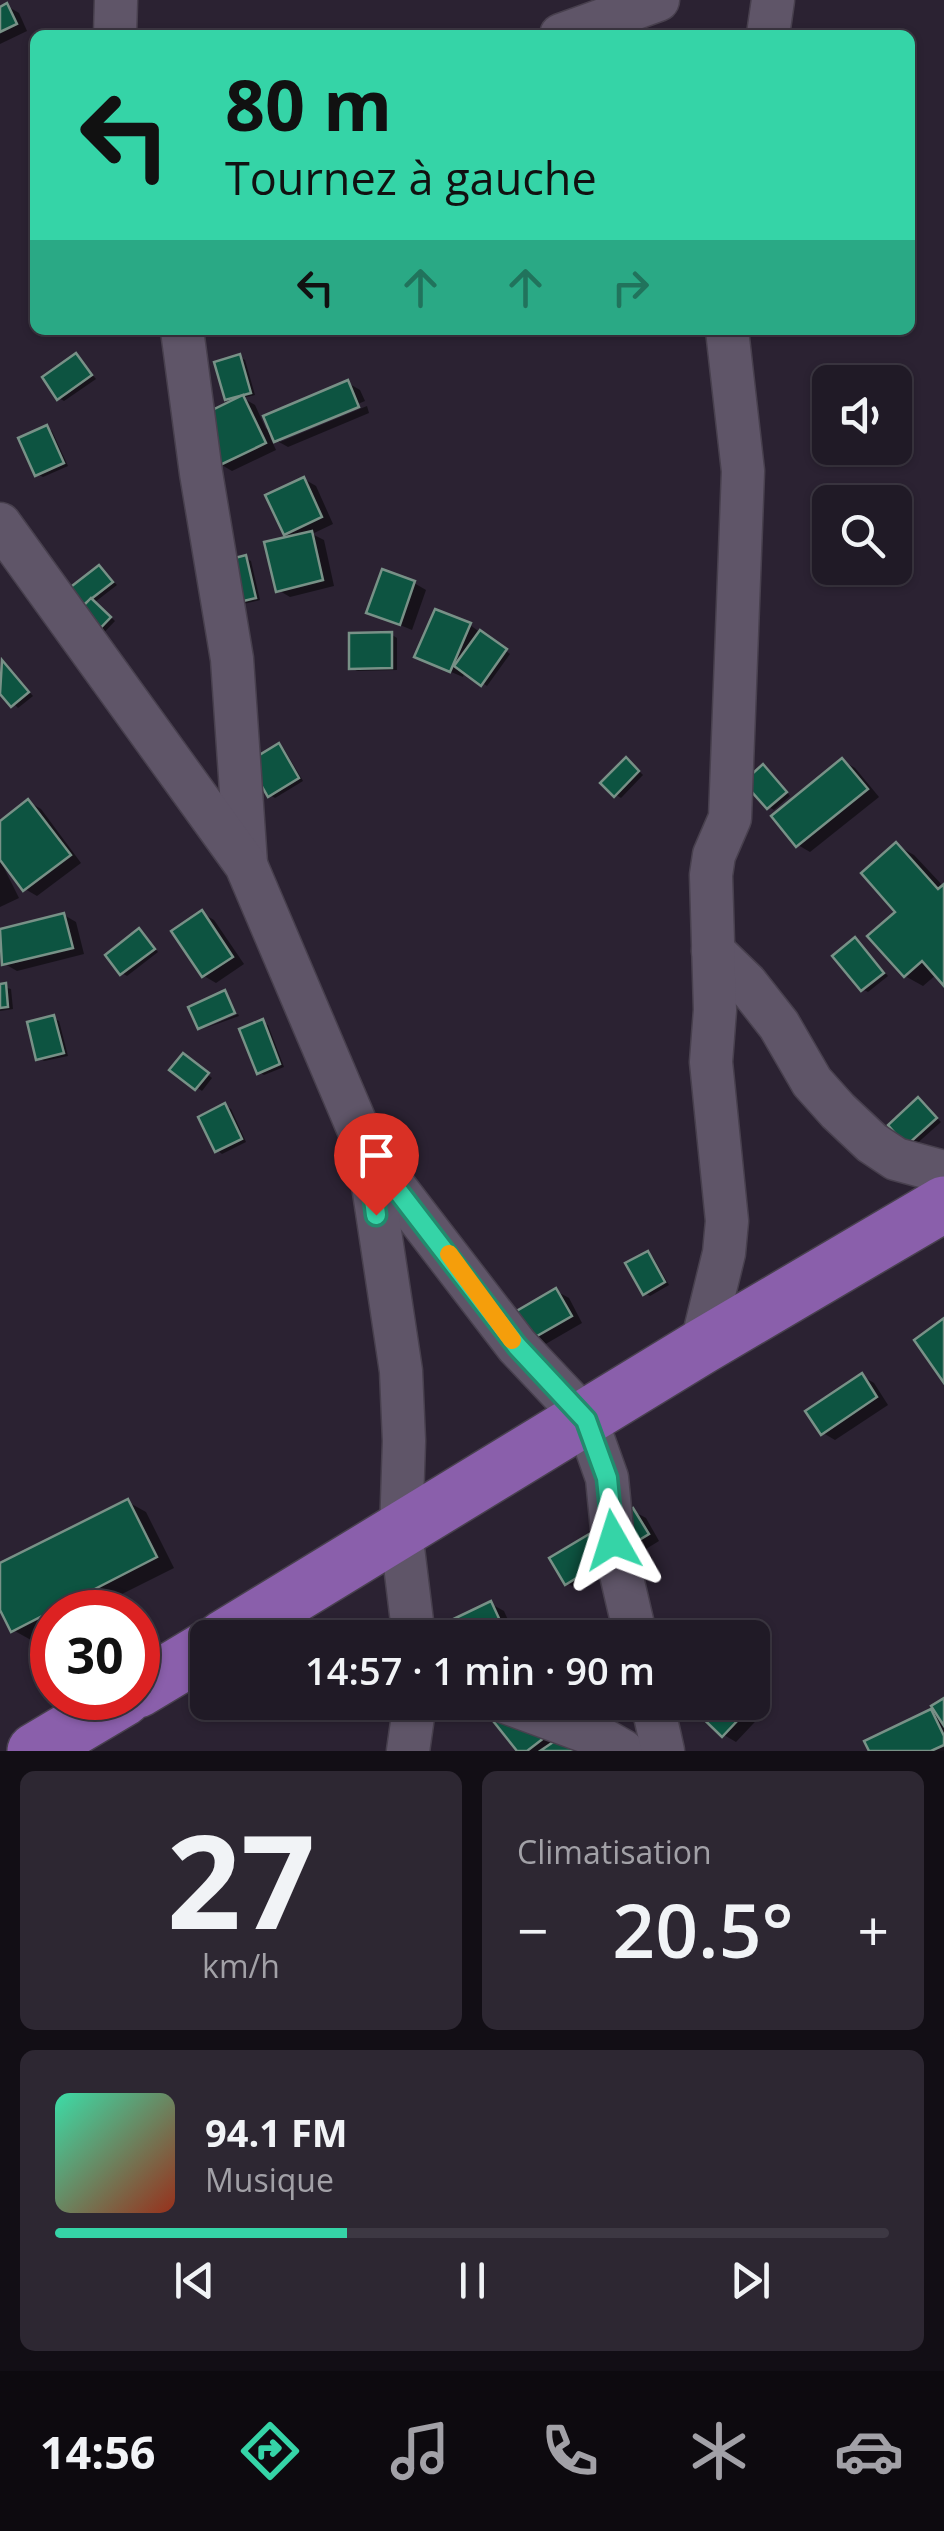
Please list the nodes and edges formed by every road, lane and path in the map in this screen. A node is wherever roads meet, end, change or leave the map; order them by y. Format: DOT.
graph roads {
  1 [pos="116,0"];
  2 [pos="658,0"];
  3 [pos="774,0"];
  4 [pos="115,30"];
  5 [pos="576,30"];
  6 [pos="769,30"];
  7 [pos="183,335"];
  8 [pos="728,335"];
  9 [pos="0,524"];
  10 [pos="246,865"];
  11 [pos="714,951"];
  12 [pos="368,1152"];
  13 [pos="944,1172"];
  14 [pos="944,1204"];
  15 [pos="701,1347"];
  16 [pos="586,1420"];
  17 [pos="401,1532"];
  18 [pos="254,1620"];
  19 [pos="412,1620"];
  20 [pos="632,1620"];
  21 [pos="190,1659"];
  22 [pos="160,1677"];
  23 [pos="87,1720"];
  24 [pos="412,1720"];
  25 [pos="555,1720"];
  26 [pos="656,1720"];
  27 [pos="35,1751"];
  28 [pos="408,1751"];
  29 [pos="623,1751"];
  30 [pos="663,1751"];
  1 -- 4 [label="street"];
  2 -- 5 [label="street"];
  3 -- 6 [label="street"];
  7 -- 10 [label="street"];
  8 -- 11 [label="street"];
  9 -- 10 [label="street"];
  10 -- 12 [label="street"];
  11 -- 13 [label="street"];
  11 -- 15 [label="street"];
  12 -- 16 [label="street"];
  12 -- 17 [label="street"];
  14 -- 15 [label="main road"];
  15 -- 16 [label="main road"];
  16 -- 17 [label="main road"];
  16 -- 20 [label="street"];
  17 -- 18 [label="main road"];
  17 -- 19 [label="street"];
  21 -- 22 [label="main road"];
  23 -- 27 [label="main road"];
  24 -- 28 [label="street"];
  25 -- 29 [label="street"];
  26 -- 30 [label="street"];
}
